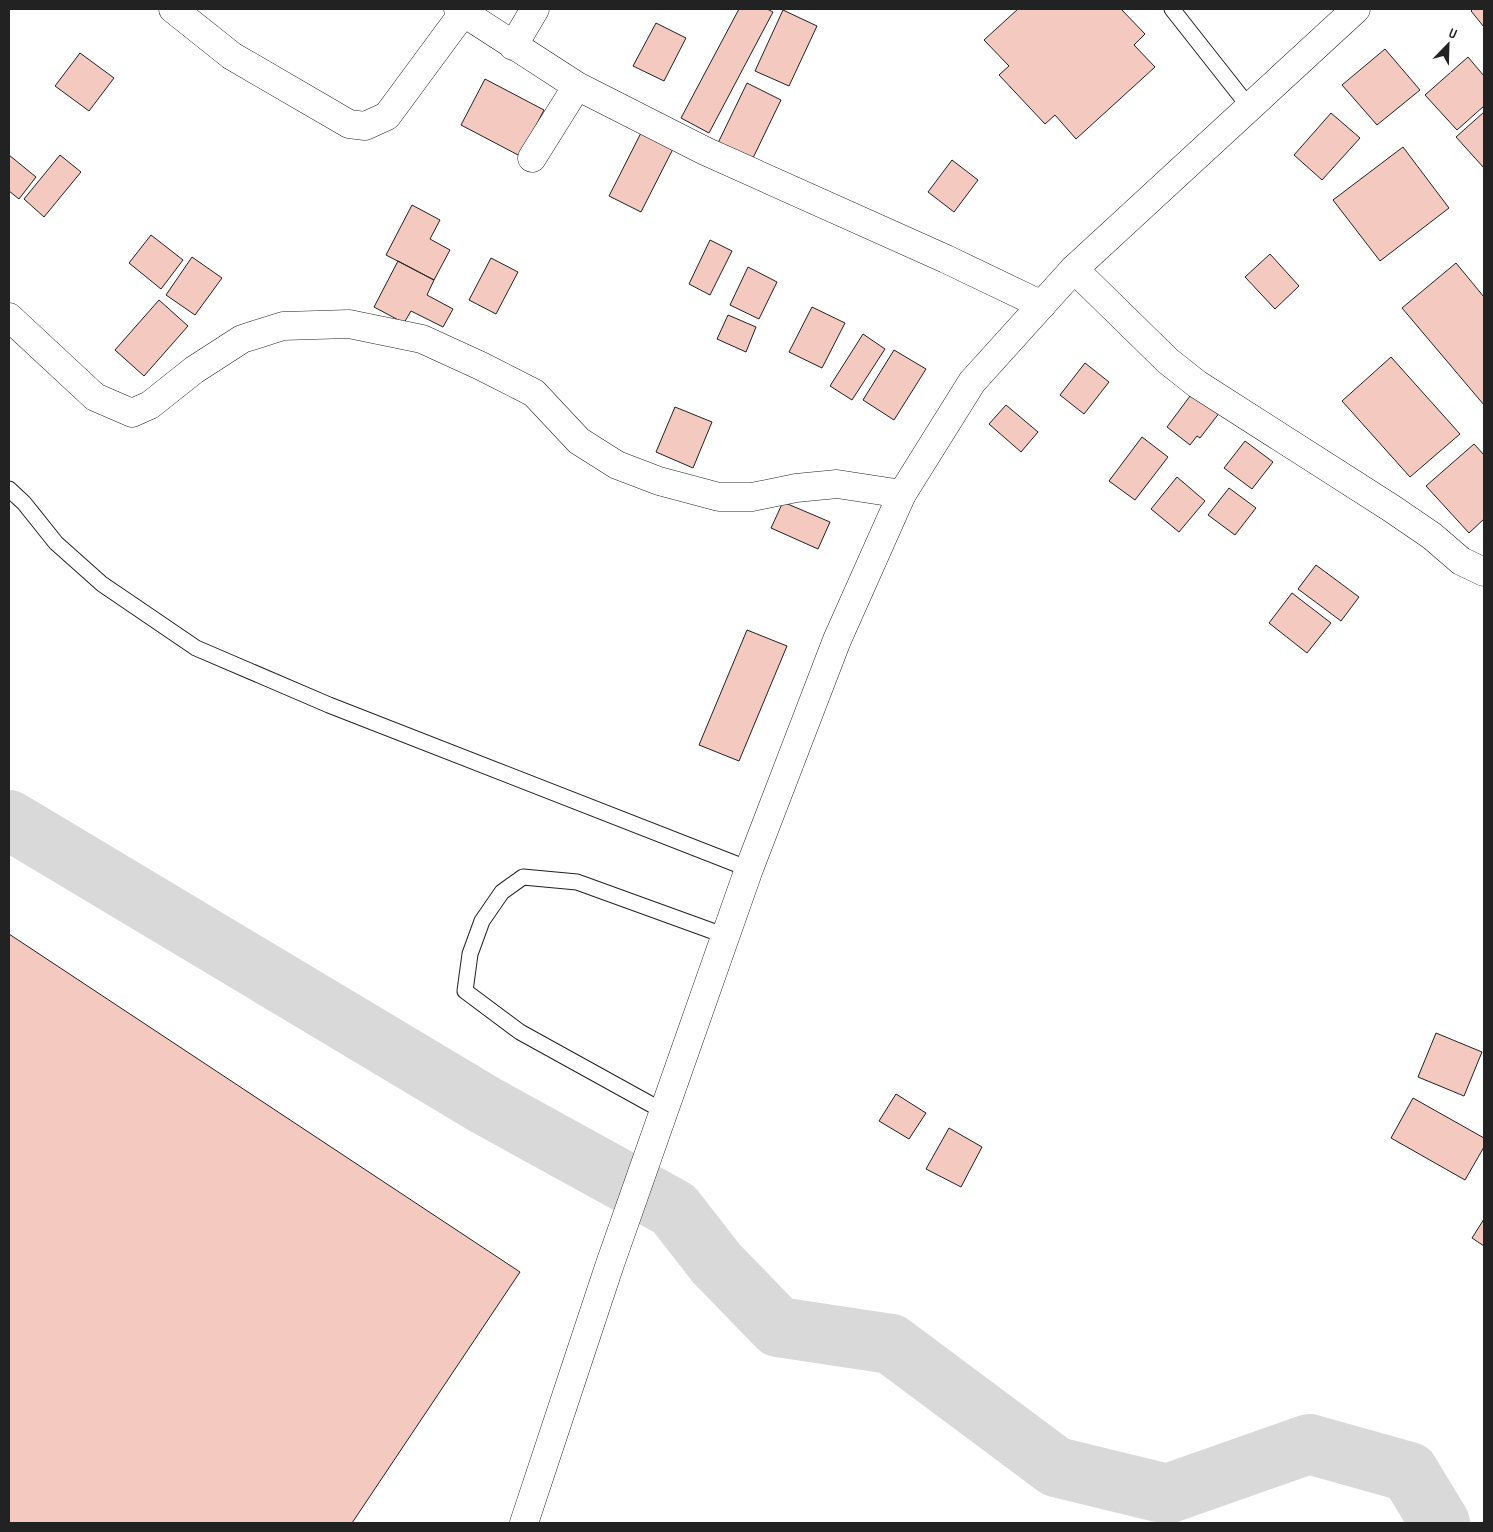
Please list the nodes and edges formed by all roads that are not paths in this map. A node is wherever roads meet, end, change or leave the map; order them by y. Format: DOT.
graph roads {
  1 [pos="173,9"];
  2 [pos="535,9"];
  3 [pos="1172,9"];
  4 [pos="1356,9"];
  5 [pos="460,11"];
  6 [pos="514,46"];
  7 [pos="577,86"];
  8 [pos="1250,108"];
  9 [pos="532,158"];
  10 [pos="1074,269"];
  11 [pos="1042,305"];
  12 [pos="9,317"];
  13 [pos="9,489"];
  14 [pos="902,494"];
  15 [pos="1484,572"];
  16 [pos="749,869"];
  17 [pos="726,936"];
  18 [pos="663,1111"];
  19 [pos="524,1523"];
  1 -- 5 [label="main road"];
  2 -- 6 [label="main road"];
  3 -- 8 [label="lane"];
  4 -- 8 [label="main road"];
  5 -- 6 [label="main road"];
  6 -- 7 [label="main road"];
  7 -- 9 [label="main road"];
  7 -- 11 [label="main road"];
  8 -- 10 [label="main road"];
  10 -- 11 [label="main road"];
  10 -- 15 [label="main road"];
  11 -- 14 [label="main road"];
  12 -- 14 [label="main road"];
  13 -- 16 [label="lane"];
  14 -- 16 [label="main road"];
  16 -- 17 [label="main road"];
  17 -- 18 [label="main road"];
  17 -- 18 [label="lane"];
  18 -- 19 [label="main road"];
}
